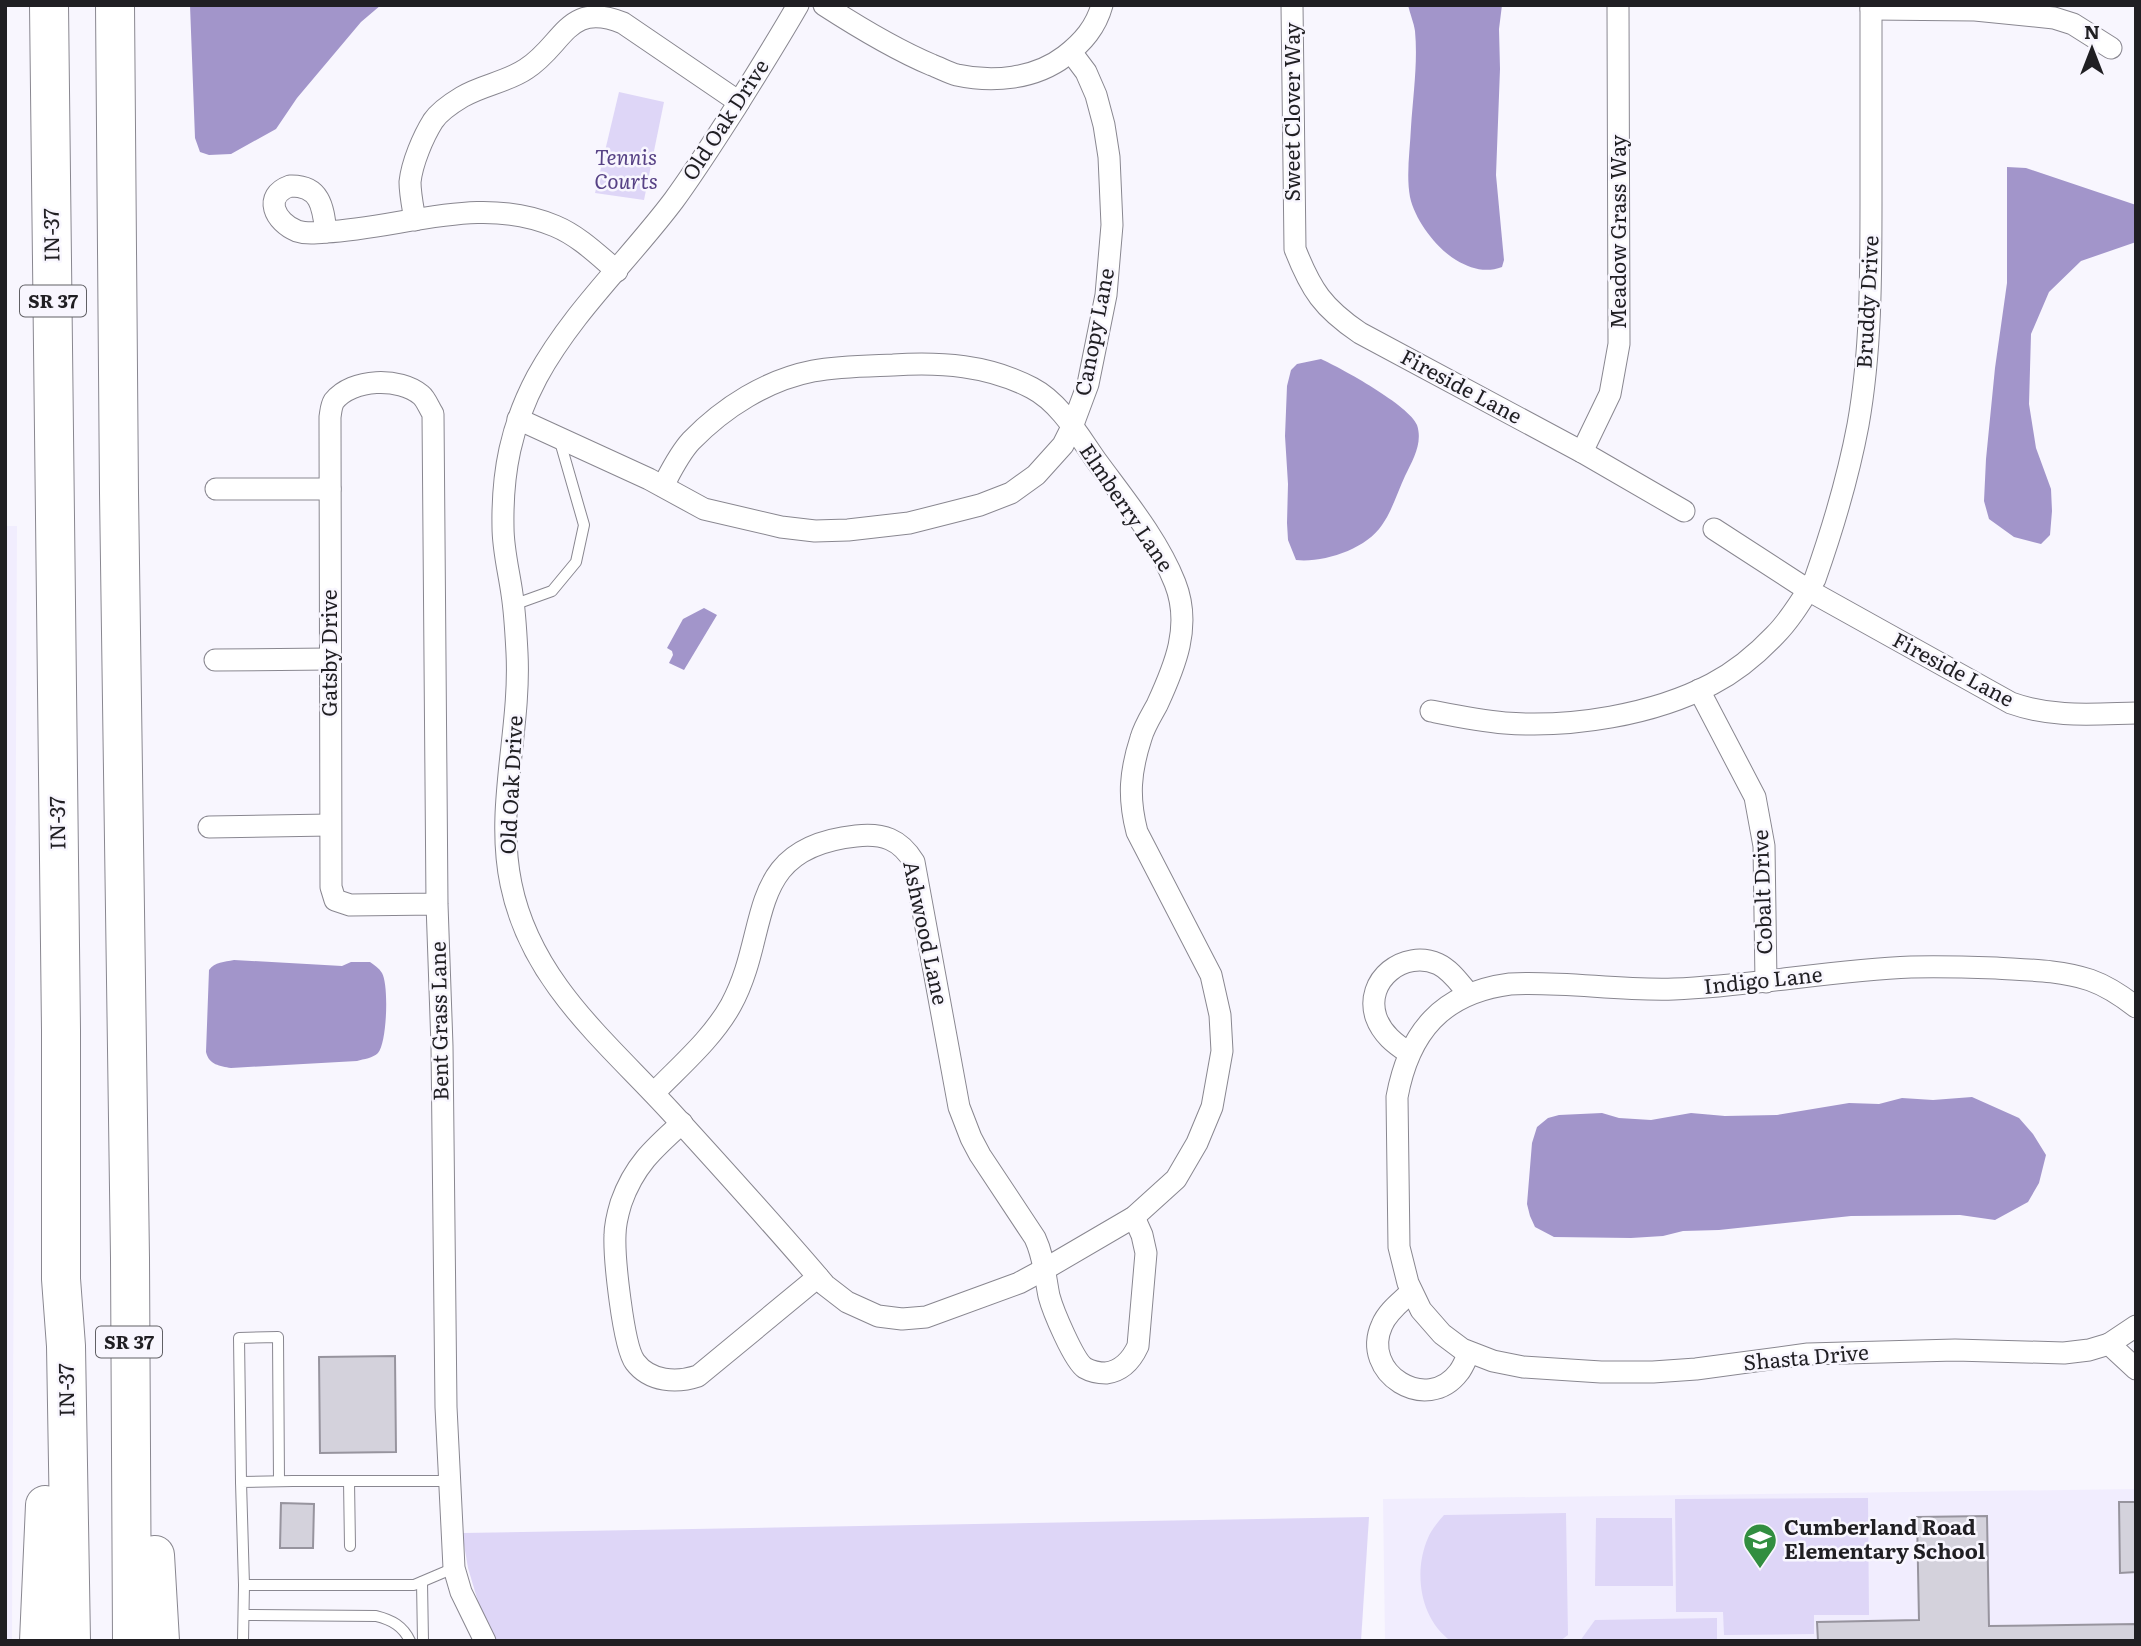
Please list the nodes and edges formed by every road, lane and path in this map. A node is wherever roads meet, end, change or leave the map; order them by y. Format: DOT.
graph roads {
  1 [pos="49,5"];
  2 [pos="115,5"];
  3 [pos="798,5"];
  4 [pos="824,5"];
  5 [pos="1102,5"];
  6 [pos="1292,5"];
  7 [pos="1618,5"];
  8 [pos="1871,7"];
  9 [pos="2111,48"];
  10 [pos="1071,52"];
  11 [pos="738,102"];
  12 [pos="1294,218"];
  13 [pos="415,220"];
  14 [pos="326,232"];
  15 [pos="617,271"];
  16 [pos="423,396"];
  17 [pos="518,419"];
  18 [pos="1072,427"];
  19 [pos="559,438"];
  20 [pos="1582,452"];
  21 [pos="663,486"];
  22 [pos="216,489"];
  23 [pos="330,489"];
  24 [pos="1684,511"];
  25 [pos="1714,529"];
  26 [pos="1808,590"];
  27 [pos="513,605"];
  28 [pos="330,659"];
  29 [pos="215,660"];
  30 [pos="1699,690"];
  31 [pos="1431,711"];
  32 [pos="2136,713"];
  33 [pos="330,825"];
  34 [pos="209,827"];
  35 [pos="437,904"];
  36 [pos="1766,982"];
  37 [pos="1469,994"];
  38 [pos="2136,1007"];
  39 [pos="1409,1053"];
  40 [pos="654,1093"];
  41 [pos="682,1124"];
  42 [pos="1134,1217"];
  43 [pos="130,1258"];
  44 [pos="1045,1269"];
  45 [pos="818,1277"];
  46 [pos="61,1279"];
  47 [pos="1411,1292"];
  48 [pos="2136,1326"];
  49 [pos="2109,1344"];
  50 [pos="1469,1353"];
  51 [pos="2136,1369"];
  52 [pos="279,1481"];
  53 [pos="349,1481"];
  54 [pos="242,1482"];
  55 [pos="449,1482"];
  56 [pos="349,1546"];
  57 [pos="454,1568"];
  58 [pos="422,1582"];
  59 [pos="244,1585"];
  60 [pos="244,1615"];
  61 [pos="39,1641"];
  62 [pos="71,1641"];
  63 [pos="132,1641"];
  64 [pos="160,1641"];
  65 [pos="243,1641"];
  66 [pos="410,1641"];
  67 [pos="423,1641"];
  68 [pos="485,1641"];
  1 -- 46 [label="highway, IN-37 / SR 37"];
  2 -- 43 [label="highway, SR 37"];
  3 -- 11 [label="street, Old Oak Drive"];
  4 -- 10 [label="street"];
  5 -- 10 [label="street"];
  6 -- 12 [label="street, Sweet Clover Way"];
  7 -- 20 [label="street, Meadow Grass Way"];
  8 -- 9 [label="street"];
  8 -- 26 [label="street, Bruddy Drive"];
  10 -- 18 [label="street, Canopy Lane"];
  11 -- 13 [label="street"];
  11 -- 15 [label="street, Old Oak Drive"];
  12 -- 20 [label="street, Fireside Lane"];
  13 -- 14 [label="street"];
  13 -- 15 [label="street"];
  15 -- 17 [label="street, Old Oak Drive"];
  16 -- 23 [label="street, Gatsby Drive"];
  16 -- 35 [label="street, Bent Grass Lane"];
  17 -- 19 [label="street, Canopy Lane"];
  17 -- 27 [label="street, Old Oak Drive"];
  18 -- 21 [label="street, Canopy Lane"];
  18 -- 21 [label="street, Elmberry Lane"];
  18 -- 42 [label="street, Elmberry Lane"];
  19 -- 21 [label="street, Canopy Lane"];
  19 -- 27 [label="lane"];
  20 -- 24 [label="street, Fireside Lane"];
  22 -- 23 [label="street"];
  23 -- 28 [label="street, Gatsby Drive"];
  25 -- 26 [label="street, Fireside Lane"];
  26 -- 30 [label="street, Bruddy Drive"];
  26 -- 32 [label="street, Fireside Lane"];
  27 -- 40 [label="street, Old Oak Drive"];
  28 -- 29 [label="street"];
  28 -- 33 [label="street, Gatsby Drive"];
  30 -- 31 [label="street, Bruddy Drive"];
  30 -- 36 [label="street, Cobalt Drive"];
  33 -- 34 [label="street"];
  33 -- 35 [label="street, Gatsby Drive"];
  35 -- 55 [label="street, Bent Grass Lane"];
  36 -- 37 [label="street, Indigo Lane"];
  36 -- 38 [label="street, Indigo Lane"];
  37 -- 39 [label="street, Indigo Lane"];
  37 -- 39 [label="street"];
  39 -- 47 [label="street, Shasta Drive"];
  40 -- 41 [label="street, Old Oak Drive"];
  40 -- 44 [label="street, Ashwood Lane"];
  41 -- 45 [label="street, Old Oak Drive"];
  41 -- 45 [label="street"];
  42 -- 44 [label="street, Old Oak Drive"];
  42 -- 44 [label="street, Ashwood Lane"];
  43 -- 63 [label="highway, SR 37"];
  43 -- 64 [label="highway"];
  44 -- 45 [label="street, Old Oak Drive"];
  46 -- 61 [label="highway"];
  46 -- 62 [label="highway, IN-37 / SR 37"];
  47 -- 50 [label="street, Shasta Drive"];
  47 -- 50 [label="street"];
  48 -- 49 [label="street"];
  49 -- 50 [label="street, Shasta Drive"];
  49 -- 51 [label="street"];
  52 -- 53 [label="lane"];
  52 -- 54 [label="lane"];
  52 -- 54 [label="lane"];
  53 -- 55 [label="lane"];
  53 -- 56 [label="lane"];
  54 -- 59 [label="lane"];
  55 -- 57 [label="street, Bent Grass Lane"];
  57 -- 58 [label="lane"];
  57 -- 68 [label="street, Bent Grass Lane"];
  58 -- 59 [label="lane"];
  58 -- 67 [label="lane"];
  59 -- 60 [label="lane"];
  60 -- 65 [label="lane"];
  60 -- 66 [label="lane"];
}
